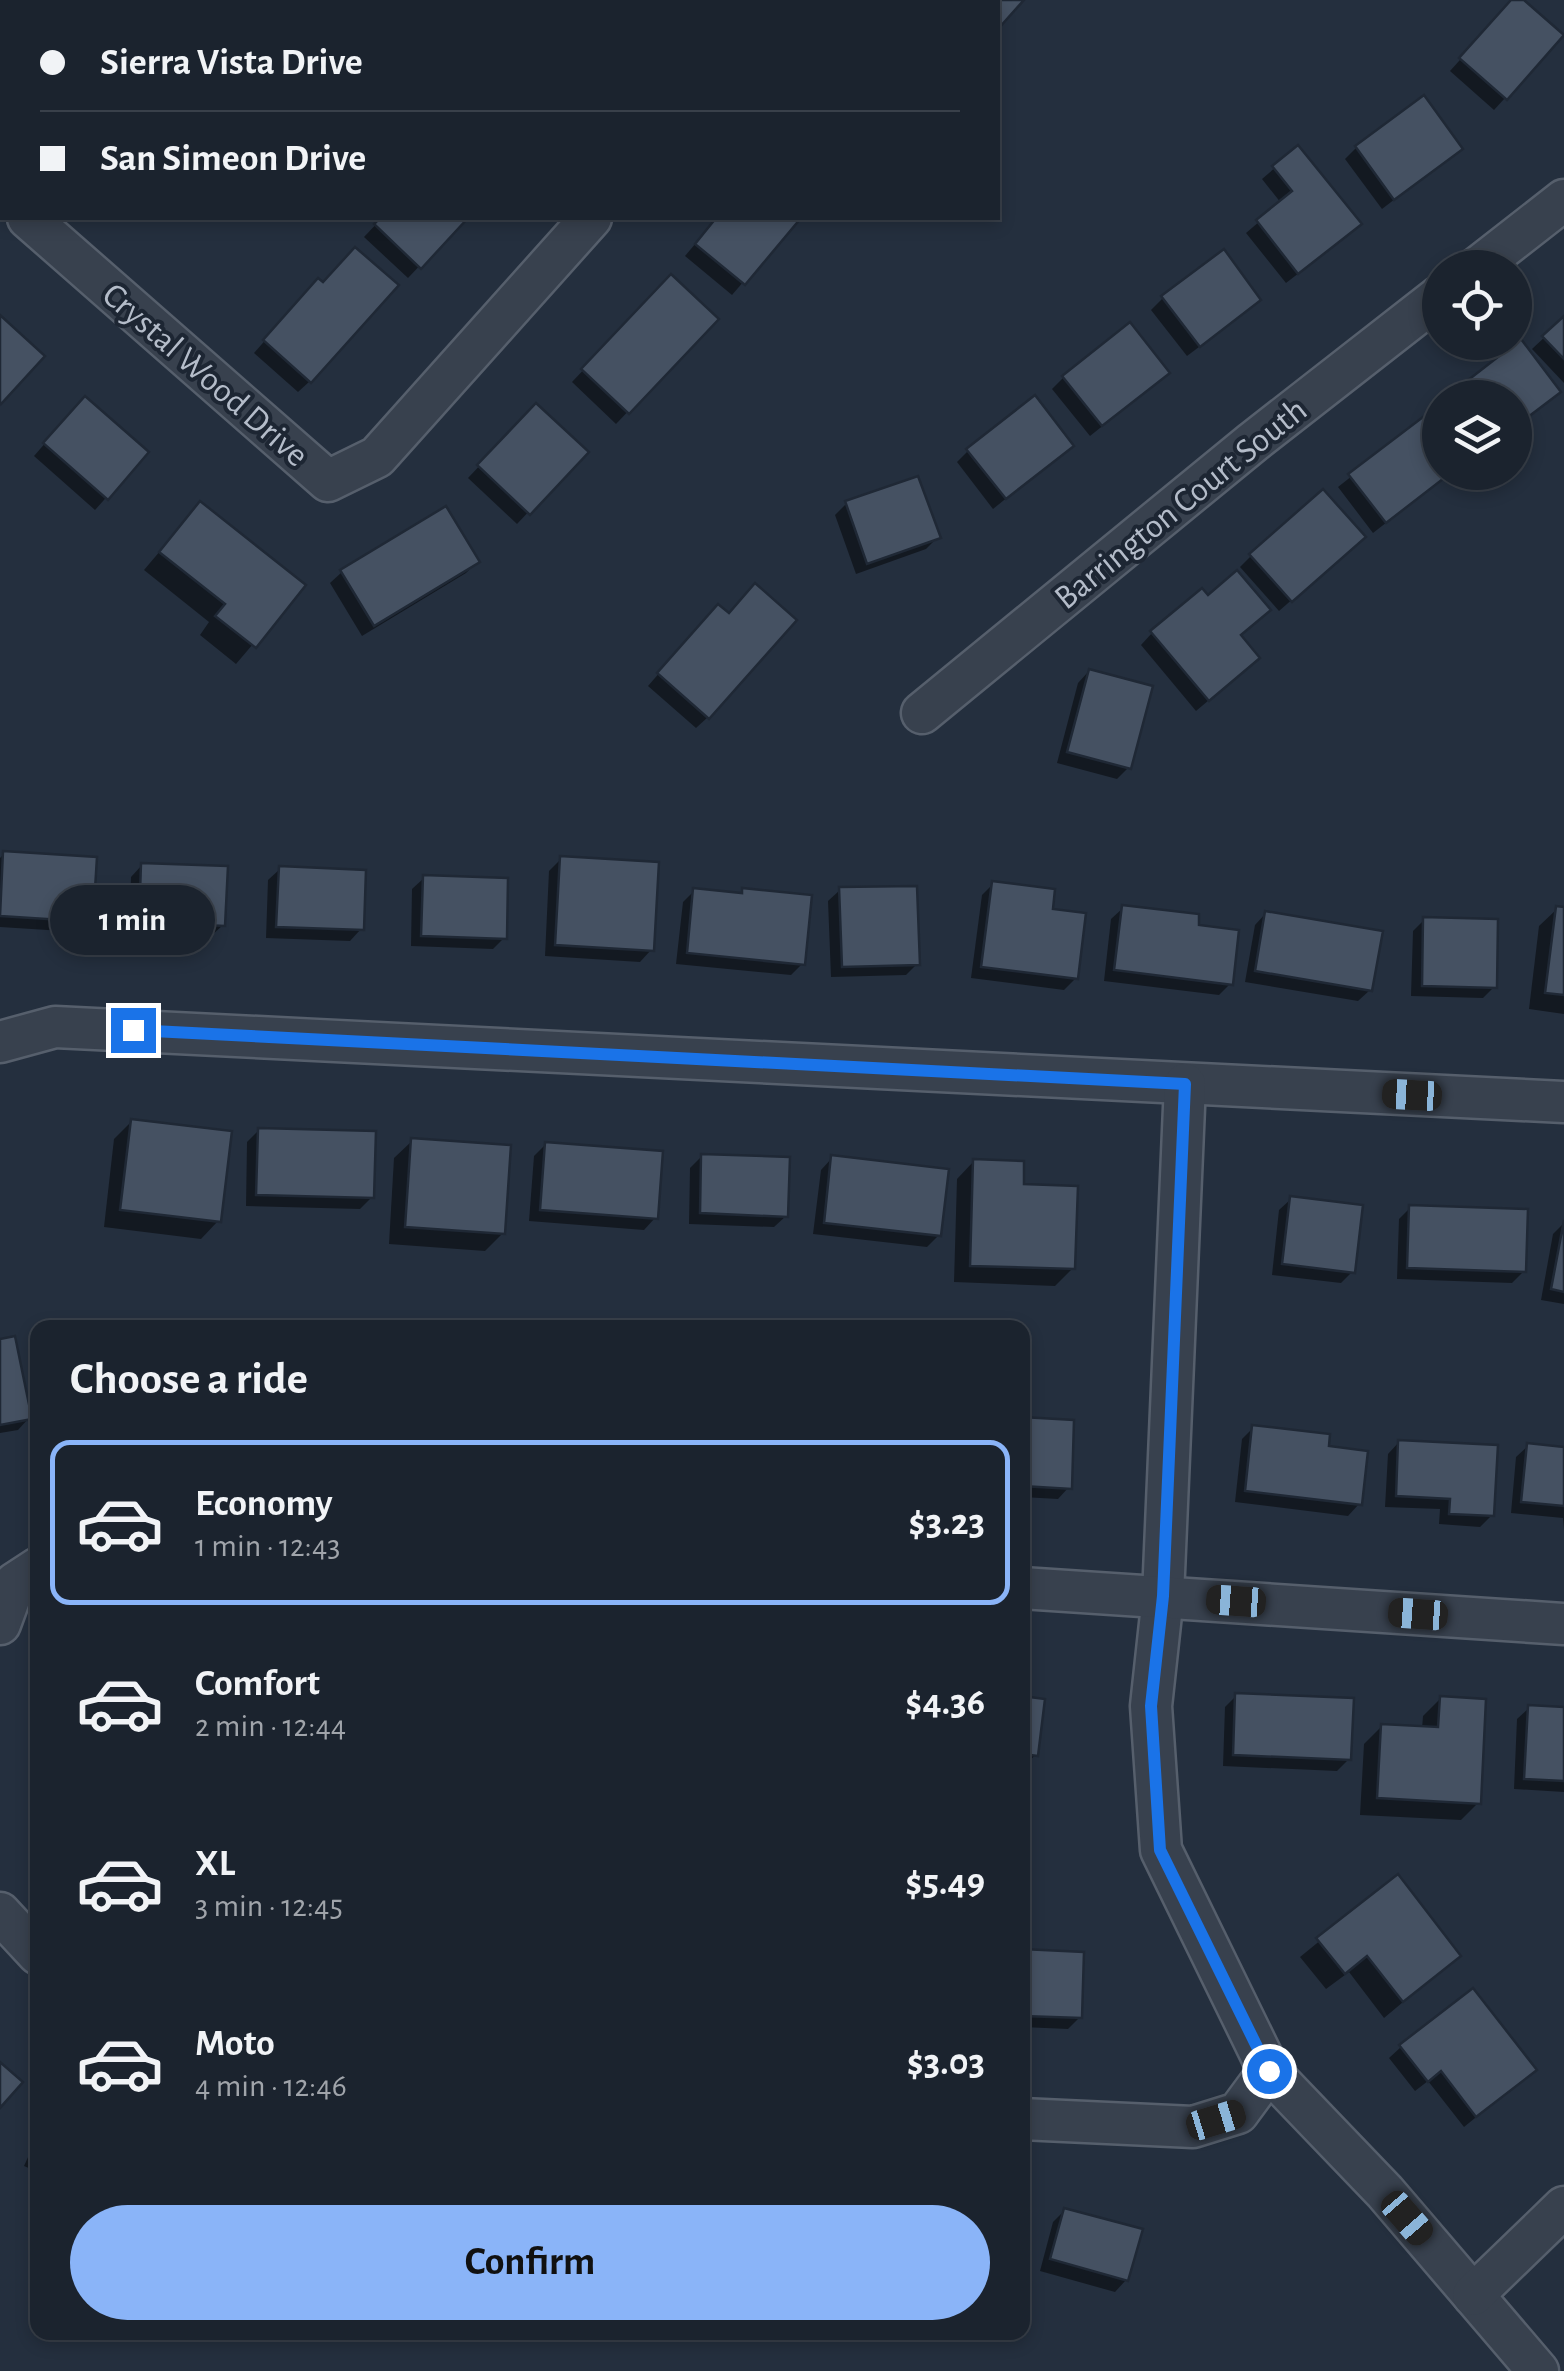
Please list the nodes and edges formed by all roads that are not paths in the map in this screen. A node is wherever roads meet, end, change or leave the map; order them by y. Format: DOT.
graph roads {
  1 [pos="1564,200"];
  2 [pos="30,220"];
  3 [pos="589,220"];
  4 [pos="1499,250"];
  5 [pos="1422,310"];
  6 [pos="922,714"];
  7 [pos="0,1042"];
  8 [pos="1185,1084"];
  9 [pos="1564,1102"];
  10 [pos="30,1574"];
  11 [pos="1030,1588"];
  12 [pos="1163,1596"];
  13 [pos="0,1624"];
  14 [pos="1564,1624"];
  15 [pos="0,1914"];
  16 [pos="30,1946"];
  17 [pos="1269,2071"];
  18 [pos="1030,2119"];
  19 [pos="1564,2207"];
  20 [pos="1473,2296"];
  21 [pos="1538,2371"];
  1 -- 4 [label="street"];
  2 -- 3 [label="street, Crystal Wood Drive"];
  5 -- 6 [label="street, Barrington Court South"];
  7 -- 8 [label="street"];
  8 -- 9 [label="street"];
  8 -- 12 [label="street"];
  10 -- 13 [label="street"];
  11 -- 12 [label="street"];
  12 -- 14 [label="street"];
  12 -- 17 [label="street"];
  15 -- 16 [label="street"];
  17 -- 18 [label="street"];
  17 -- 20 [label="street"];
  19 -- 20 [label="street"];
  20 -- 21 [label="street"];
}
